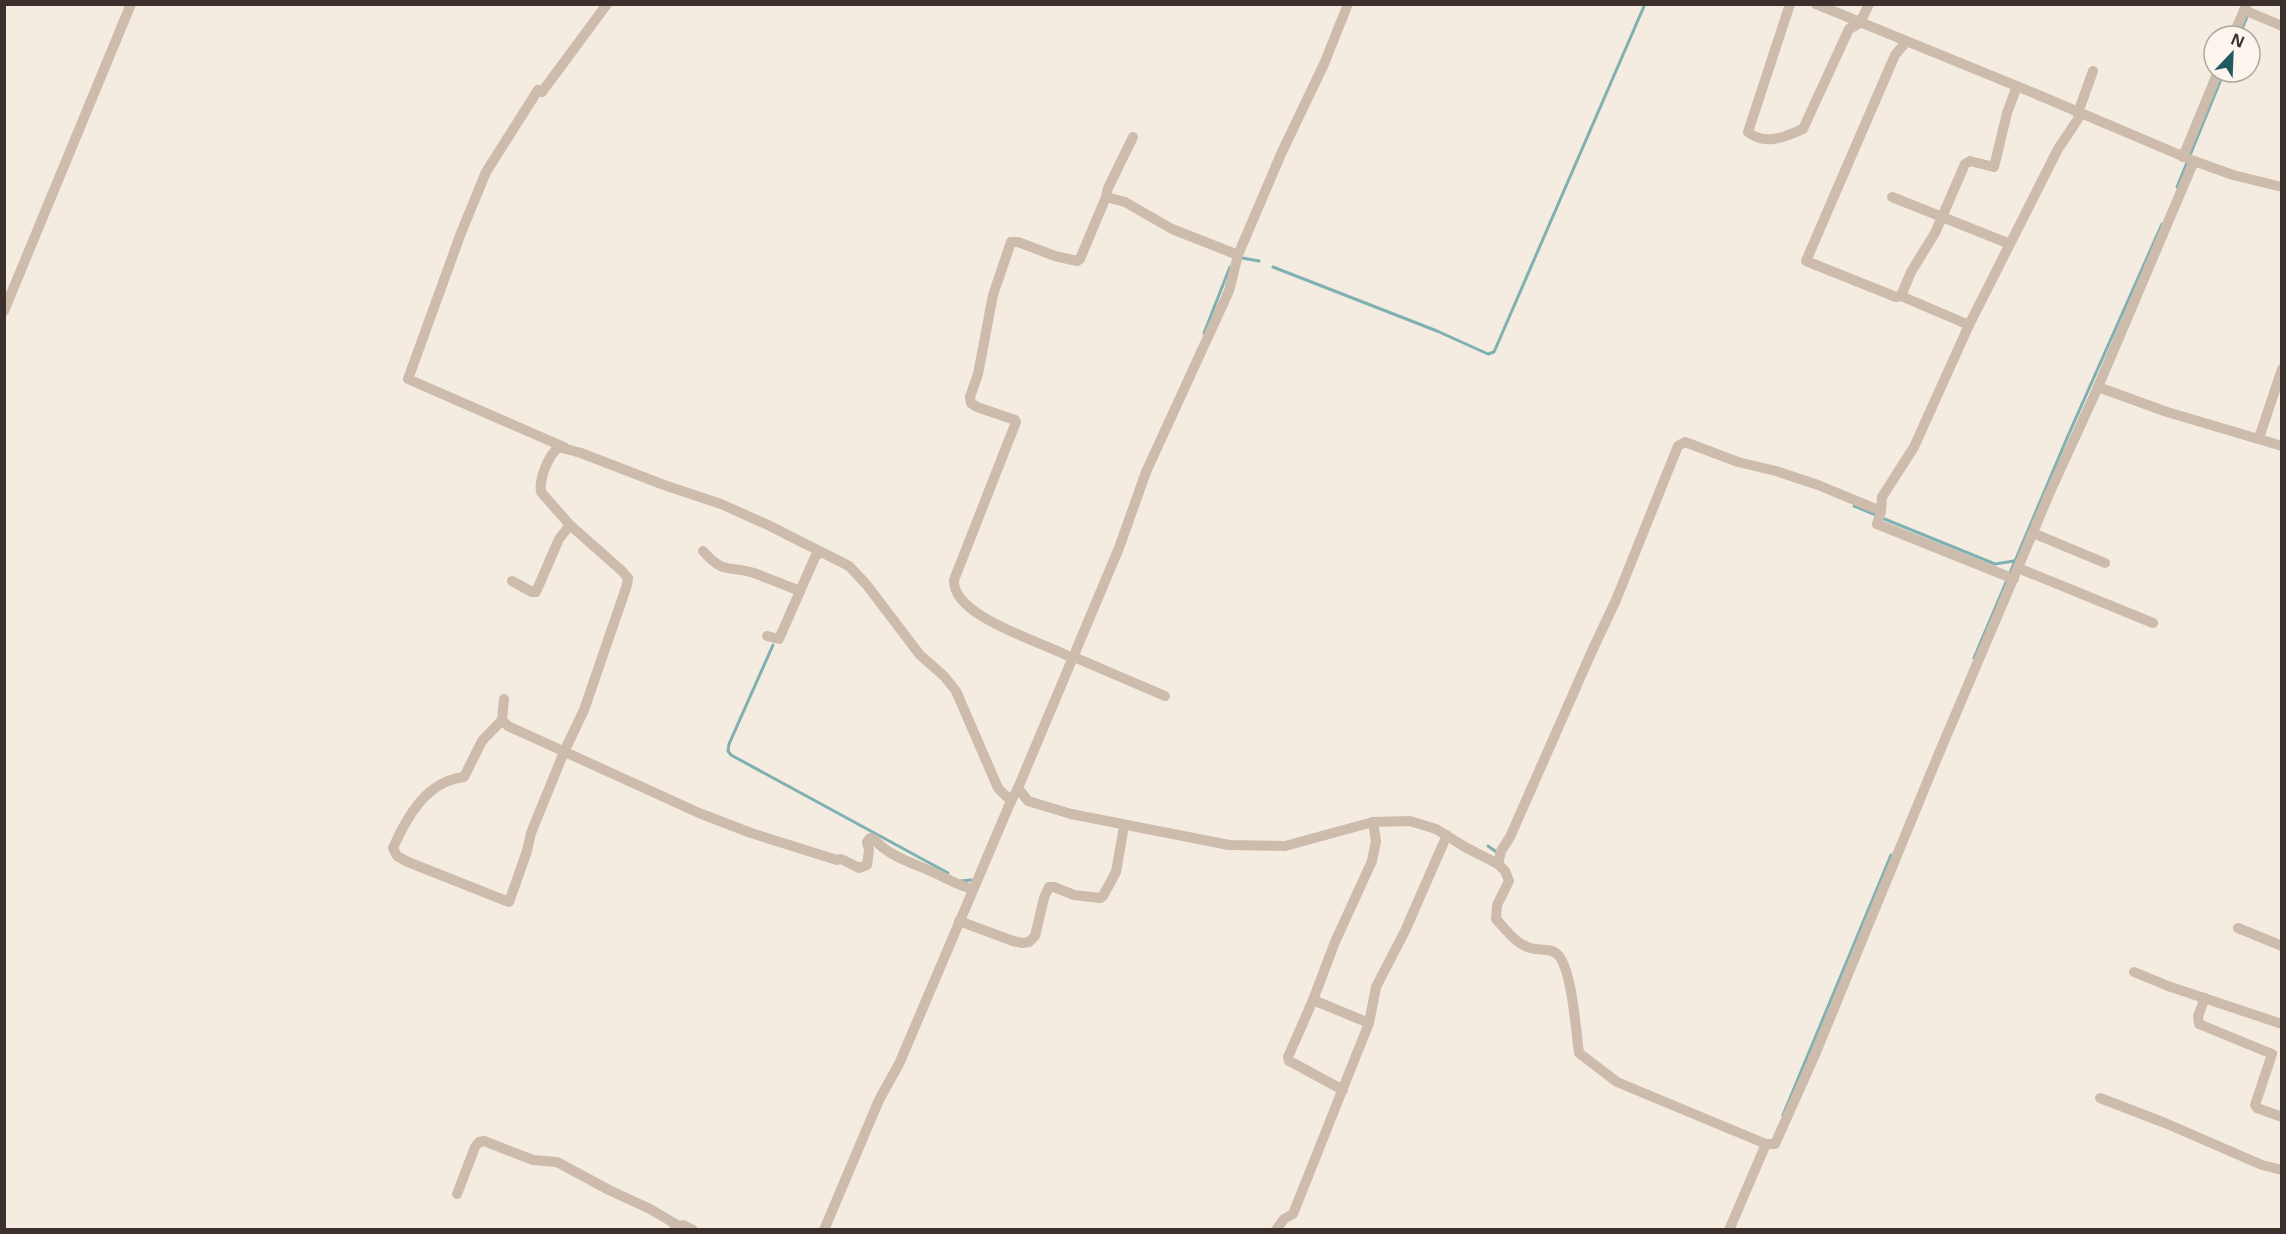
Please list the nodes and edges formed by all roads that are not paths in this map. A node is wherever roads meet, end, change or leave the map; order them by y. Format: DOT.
graph roads {
  1 [pos="131,4"];
  2 [pos="607,4"];
  3 [pos="1348,4"];
  4 [pos="1790,4"];
  5 [pos="1815,4"];
  6 [pos="1869,4"];
  7 [pos="2245,7"];
  8 [pos="1860,23"];
  9 [pos="2238,24"];
  10 [pos="2282,26"];
  11 [pos="1906,42"];
  12 [pos="2093,71"];
  13 [pos="2213,84"];
  14 [pos="2016,86"];
  15 [pos="2079,113"];
  16 [pos="1133,137"];
  17 [pos="2183,157"];
  18 [pos="2194,161"];
  19 [pos="2282,186"];
  20 [pos="1106,197"];
  21 [pos="1892,197"];
  22 [pos="1942,217"];
  23 [pos="2010,244"];
  24 [pos="1238,255"];
  25 [pos="1901,296"];
  26 [pos="4,311"];
  27 [pos="1969,325"];
  28 [pos="2282,369"];
  29 [pos="2098,387"];
  30 [pos="2259,438"];
  31 [pos="2282,446"];
  32 [pos="568,449"];
  33 [pos="1881,511"];
  34 [pos="570,525"];
  35 [pos="2033,533"];
  36 [pos="703,552"];
  37 [pos="821,552"];
  38 [pos="2105,562"];
  39 [pos="2018,568"];
  40 [pos="2014,579"];
  41 [pos="512,580"];
  42 [pos="800,591"];
  43 [pos="2153,623"];
  44 [pos="767,636"];
  45 [pos="1070,656"];
  46 [pos="1165,696"];
  47 [pos="504,699"];
  48 [pos="502,720"];
  49 [pos="564,752"];
  50 [pos="1018,788"];
  51 [pos="1011,801"];
  52 [pos="1373,822"];
  53 [pos="1124,826"];
  54 [pos="1448,835"];
  55 [pos="1498,864"];
  56 [pos="973,889"];
  57 [pos="959,921"];
  58 [pos="2238,928"];
  59 [pos="2282,946"];
  60 [pos="2134,972"];
  61 [pos="2205,998"];
  62 [pos="1313,1000"];
  63 [pos="1369,1023"];
  64 [pos="2282,1024"];
  65 [pos="1343,1090"];
  66 [pos="2100,1098"];
  67 [pos="2282,1117"];
  68 [pos="1770,1144"];
  69 [pos="2282,1170"];
  70 [pos="457,1194"];
  71 [pos="677,1228"];
  72 [pos="693,1230"];
  73 [pos="825,1230"];
  74 [pos="1276,1230"];
  75 [pos="1729,1230"];
  1 -- 26 [label="street"];
  2 -- 32 [label="street"];
  3 -- 24 [label="street"];
  4 -- 8 [label="street"];
  5 -- 8 [label="street"];
  6 -- 8 [label="street"];
  7 -- 9 [label="street"];
  7 -- 10 [label="street"];
  8 -- 11 [label="street"];
  11 -- 14 [label="street"];
  11 -- 25 [label="street"];
  12 -- 15 [label="street"];
  13 -- 17 [label="street"];
  14 -- 15 [label="street"];
  14 -- 22 [label="street"];
  15 -- 17 [label="street"];
  15 -- 23 [label="street"];
  16 -- 20 [label="street"];
  17 -- 18 [label="street"];
  18 -- 19 [label="street"];
  18 -- 29 [label="street"];
  20 -- 24 [label="street"];
  20 -- 45 [label="street"];
  21 -- 22 [label="street"];
  22 -- 23 [label="street"];
  22 -- 25 [label="street"];
  23 -- 27 [label="street"];
  24 -- 45 [label="street"];
  25 -- 27 [label="street"];
  27 -- 33 [label="street"];
  28 -- 30 [label="street"];
  29 -- 30 [label="street"];
  29 -- 35 [label="street"];
  30 -- 31 [label="street"];
  32 -- 34 [label="street"];
  32 -- 37 [label="street"];
  33 -- 40 [label="street"];
  33 -- 55 [label="street"];
  34 -- 41 [label="street"];
  34 -- 49 [label="street"];
  35 -- 38 [label="street"];
  35 -- 39 [label="street"];
  36 -- 42 [label="street"];
  37 -- 42 [label="street"];
  37 -- 51 [label="street"];
  39 -- 40 [label="street"];
  39 -- 43 [label="street"];
  40 -- 68 [label="street"];
  42 -- 44 [label="street"];
  45 -- 46 [label="street"];
  45 -- 50 [label="street"];
  47 -- 48 [label="street"];
  48 -- 49 [label="street"];
  48 -- 49 [label="street"];
  49 -- 56 [label="street"];
  50 -- 51 [label="street"];
  50 -- 53 [label="street"];
  51 -- 56 [label="street"];
  52 -- 53 [label="street"];
  52 -- 54 [label="street"];
  52 -- 62 [label="street"];
  53 -- 57 [label="street"];
  54 -- 55 [label="street"];
  54 -- 63 [label="street"];
  55 -- 68 [label="street"];
  56 -- 57 [label="street"];
  57 -- 73 [label="street"];
  58 -- 59 [label="street"];
  60 -- 61 [label="street"];
  61 -- 64 [label="street"];
  61 -- 67 [label="street"];
  62 -- 63 [label="street"];
  62 -- 65 [label="street"];
  63 -- 65 [label="street"];
  65 -- 74 [label="street"];
  66 -- 69 [label="street"];
  68 -- 75 [label="street"];
  70 -- 71 [label="street"];
  71 -- 72 [label="street"];
}
